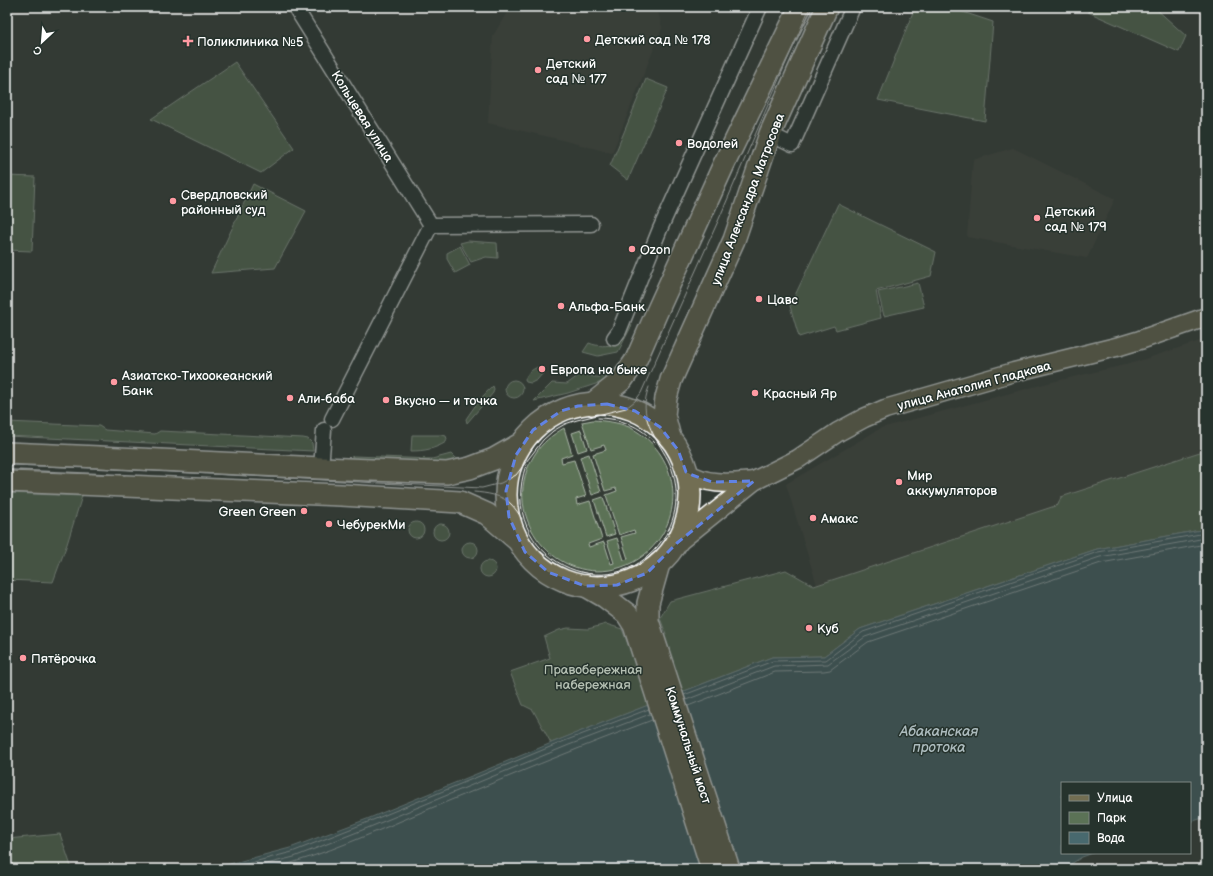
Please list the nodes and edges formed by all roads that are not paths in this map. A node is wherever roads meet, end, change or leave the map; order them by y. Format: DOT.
graph roads {
  1 [pos="294,7"];
  2 [pos="760,7"];
  3 [pos="800,7"];
  4 [pos="827,7"];
  5 [pos="853,7"];
  6 [pos="770,134"];
  7 [pos="591,224"];
  8 [pos="431,225"];
  9 [pos="1206,317"];
  10 [pos="614,338"];
  11 [pos="592,404"];
  12 [pos="670,438"];
  13 [pos="522,444"];
  14 [pos="7,453"];
  15 [pos="321,468"];
  16 [pos="686,472"];
  17 [pos="7,481"];
  18 [pos="754,481"];
  19 [pos="518,540"];
  20 [pos="677,543"];
  21 [pos="659,564"];
  22 [pos="585,586"];
  23 [pos="641,623"];
  24 [pos="712,869"];
  25 [pos="729,869"];
  1 -- 8 [label="street, Кольцевая улица"];
  2 -- 10 [label="street"];
  3 -- 11 [label="highway"];
  4 -- 6 [label="highway, улица Александра Матросова"];
  5 -- 6 [label="street"];
  6 -- 12 [label="highway, улица Александра Матросова"];
  7 -- 8 [label="street"];
  8 -- 15 [label="street"];
  9 -- 18 [label="main road, улица Анатолия Гладкова"];
  11 -- 12 [label="highway"];
  11 -- 13 [label="highway"];
  12 -- 16 [label="highway"];
  13 -- 15 [label="highway"];
  13 -- 19 [label="highway"];
  14 -- 15 [label="highway"];
  16 -- 18 [label="main road"];
  16 -- 20 [label="highway"];
  17 -- 19 [label="highway"];
  18 -- 20 [label="main road"];
  19 -- 22 [label="highway"];
  20 -- 21 [label="highway"];
  21 -- 22 [label="highway"];
  21 -- 23 [label="highway"];
  22 -- 23 [label="highway"];
  23 -- 24 [label="highway, Коммунальный мост"];
  23 -- 25 [label="highway, Коммунальный мост"];
}
